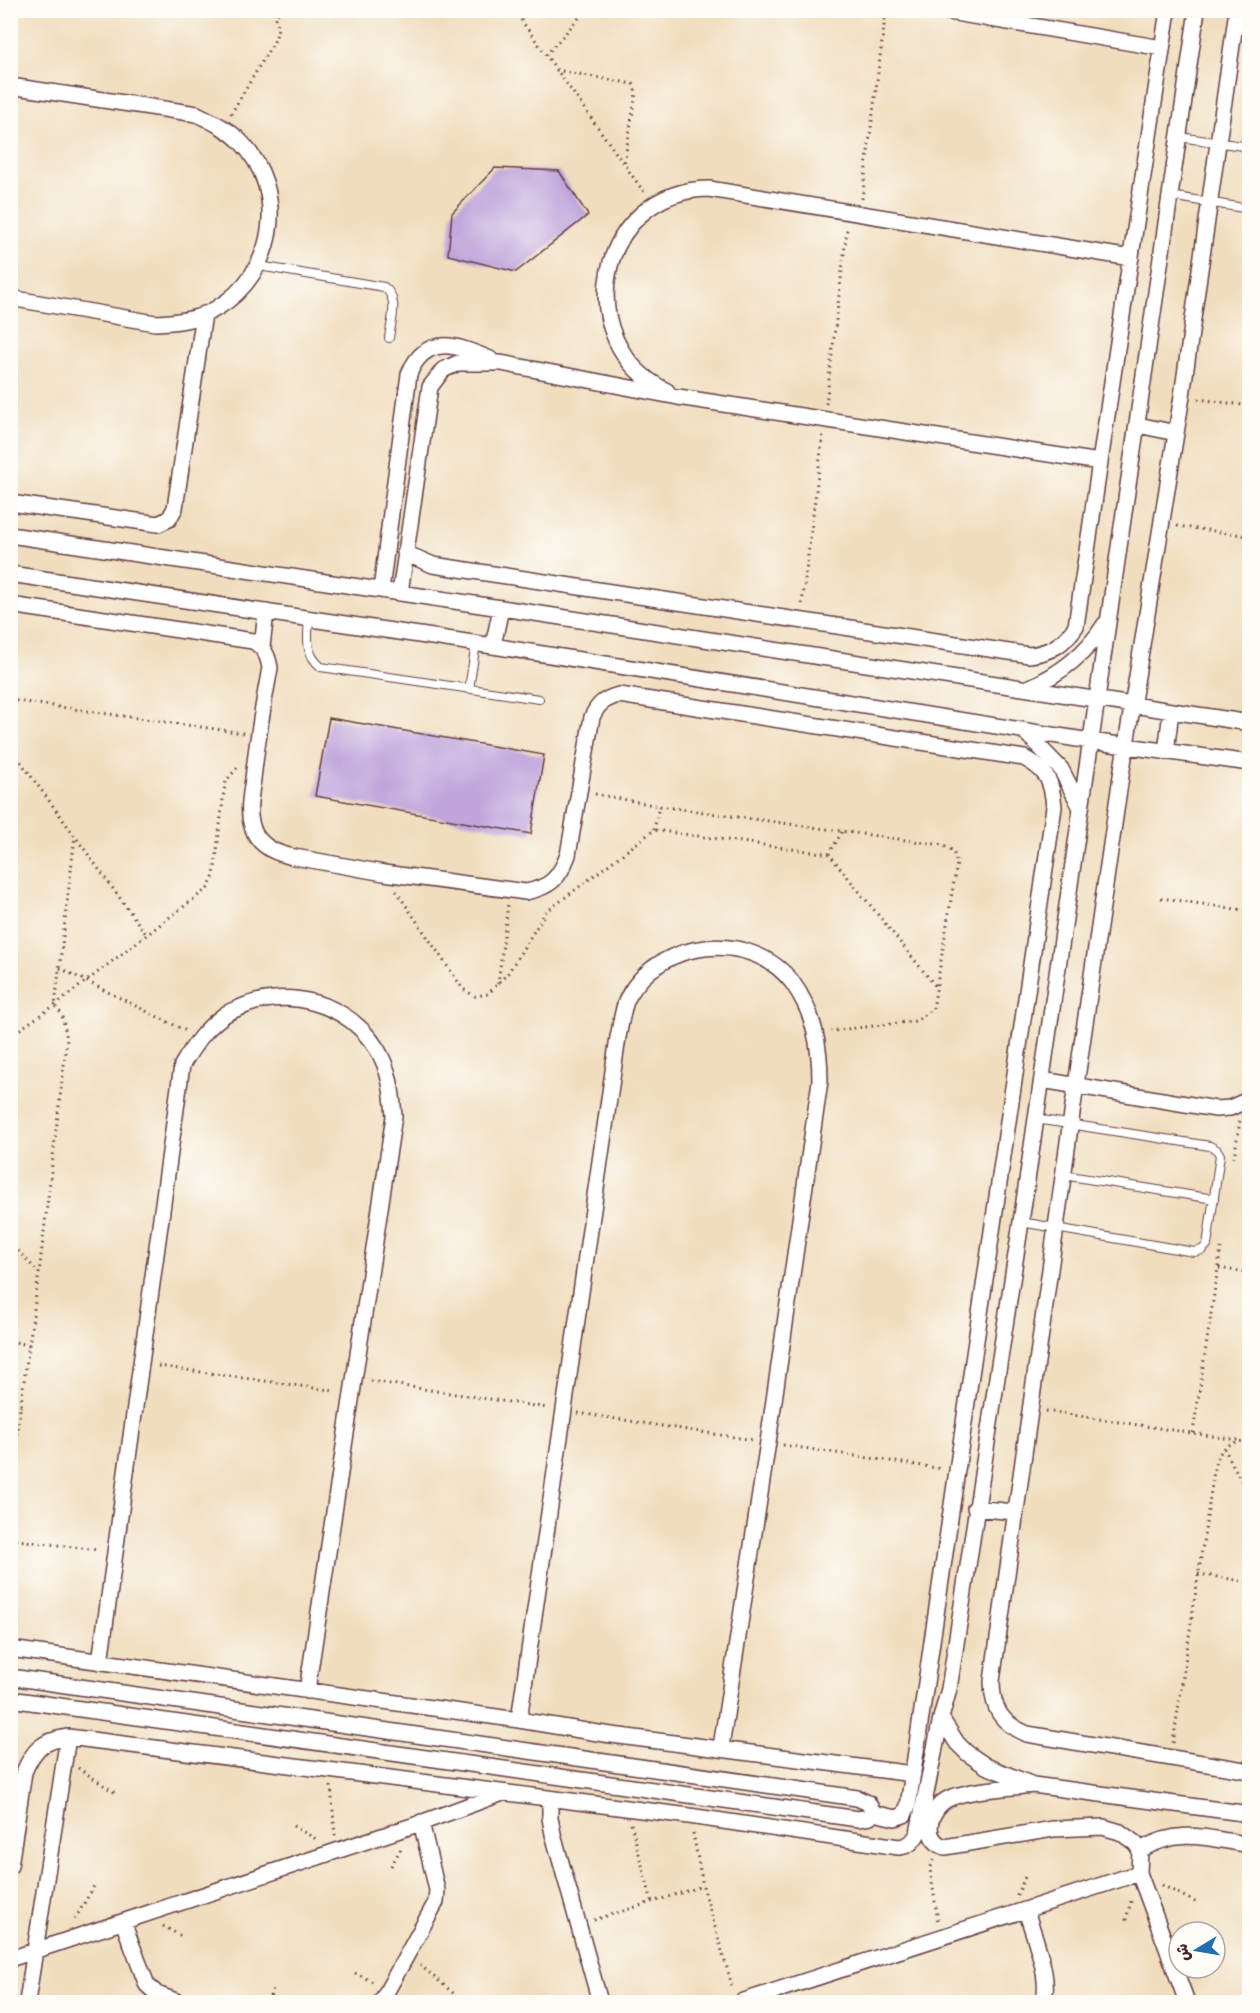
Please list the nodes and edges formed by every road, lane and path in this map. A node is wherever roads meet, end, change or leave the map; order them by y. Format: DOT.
graph roads {
  1 [pos="282,10"];
  2 [pos="514,10"];
  3 [pos="586,10"];
  4 [pos="886,10"];
  5 [pos="937,10"];
  6 [pos="1168,10"];
  7 [pos="1197,10"];
  8 [pos="1237,10"];
  9 [pos="1162,48"];
  10 [pos="546,55"];
  11 [pos="556,70"];
  12 [pos="10,86"];
  13 [pos="223,127"];
  14 [pos="1179,137"];
  15 [pos="1218,143"];
  16 [pos="1250,147"];
  17 [pos="624,165"];
  18 [pos="1170,196"];
  19 [pos="1209,203"];
  20 [pos="653,205"];
  21 [pos="1250,209"];
  22 [pos="861,213"];
  23 [pos="1131,258"];
  24 [pos="259,266"];
  25 [pos="10,298"];
  26 [pos="204,314"];
  27 [pos="389,338"];
  28 [pos="501,363"];
  29 [pos="1182,396"];
  30 [pos="678,397"];
  31 [pos="1250,406"];
  32 [pos="1138,425"];
  33 [pos="1176,433"];
  34 [pos="1100,462"];
  35 [pos="10,503"];
  36 [pos="1163,524"];
  37 [pos="10,535"];
  38 [pos="1250,536"];
  39 [pos="405,553"];
  40 [pos="10,574"];
  41 [pos="381,590"];
  42 [pos="400,593"];
  43 [pos="10,605"];
  44 [pos="501,608"];
  45 [pos="266,612"];
  46 [pos="309,618"];
  47 [pos="1108,619"];
  48 [pos="476,643"];
  49 [pos="493,646"];
  50 [pos="262,647"];
  51 [pos="1027,688"];
  52 [pos="468,689"];
  53 [pos="539,699"];
  54 [pos="1096,699"];
  55 [pos="10,700"];
  56 [pos="1133,705"];
  57 [pos="1171,711"];
  58 [pos="1250,723"];
  59 [pos="1023,730"];
  60 [pos="1090,741"];
  61 [pos="257,742"];
  62 [pos="1127,746"];
  63 [pos="10,747"];
  64 [pos="1166,752"];
  65 [pos="1250,764"];
  66 [pos="579,791"];
  67 [pos="659,806"];
  68 [pos="1080,807"];
  69 [pos="654,830"];
  70 [pos="843,831"];
  71 [pos="75,836"];
  72 [pos="829,854"];
  73 [pos="384,873"];
  74 [pos="510,890"];
  75 [pos="1161,898"];
  76 [pos="1250,911"];
  77 [pos="146,934"];
  78 [pos="60,968"];
  79 [pos="86,981"];
  80 [pos="498,986"];
  81 [pos="937,988"];
  82 [pos="56,1005"];
  83 [pos="816,1033"];
  84 [pos="10,1036"];
  85 [pos="198,1038"];
  86 [pos="1042,1080"];
  87 [pos="1076,1085"];
  88 [pos="1246,1100"];
  89 [pos="1036,1119"];
  90 [pos="1071,1124"];
  91 [pos="1233,1167"];
  92 [pos="1063,1175"];
  93 [pos="1214,1198"];
  94 [pos="1021,1222"];
  95 [pos="1056,1228"];
  96 [pos="10,1242"];
  97 [pos="1221,1246"];
  98 [pos="1218,1268"];
  99 [pos="39,1273"];
  100 [pos="1250,1273"];
  101 [pos="10,1341"];
  102 [pos="29,1344"];
  103 [pos="141,1364"];
  104 [pos="352,1386"];
  105 [pos="21,1406"];
  106 [pos="1029,1408"];
  107 [pos="563,1411"];
  108 [pos="10,1413"];
  109 [pos="1193,1433"];
  110 [pos="1243,1441"];
  111 [pos="768,1442"];
  112 [pos="1250,1442"];
  113 [pos="1224,1448"];
  114 [pos="957,1471"];
  115 [pos="10,1482"];
  116 [pos="1250,1497"];
  117 [pos="975,1508"];
  118 [pos="1014,1512"];
  119 [pos="10,1539"];
  120 [pos="116,1552"];
  121 [pos="1198,1574"];
  122 [pos="1250,1582"];
  123 [pos="10,1649"];
  124 [pos="30,1652"];
  125 [pos="100,1662"];
  126 [pos="18,1678"];
  127 [pos="306,1692"];
  128 [pos="10,1699"];
  129 [pos="942,1718"];
  130 [pos="519,1720"];
  131 [pos="322,1721"];
  132 [pos="604,1734"];
  133 [pos="68,1737"];
  134 [pos="318,1743"];
  135 [pos="721,1748"];
  136 [pos="64,1759"];
  137 [pos="1170,1759"];
  138 [pos="600,1761"];
  139 [pos="329,1771"];
  140 [pos="1250,1771"];
  141 [pos="913,1774"];
  142 [pos="1033,1785"];
  143 [pos="502,1793"];
  144 [pos="117,1794"];
  145 [pos="550,1799"];
  146 [pos="627,1808"];
  147 [pos="874,1813"];
  148 [pos="1250,1814"];
  149 [pos="689,1816"];
  150 [pos="421,1822"];
  151 [pos="293,1826"];
  152 [pos="1250,1845"];
  153 [pos="945,1847"];
  154 [pos="1140,1850"];
  155 [pos="337,1851"];
  156 [pos="10,1866"];
  157 [pos="1139,1873"];
  158 [pos="94,1886"];
  159 [pos="703,1886"];
  160 [pos="652,1902"];
  161 [pos="1197,1903"];
  162 [pos="1026,1910"];
  163 [pos="123,1922"];
  164 [pos="578,1925"];
  165 [pos="941,1939"];
  166 [pos="62,1941"];
  167 [pos="36,1950"];
  168 [pos="407,1955"];
  169 [pos="10,1959"];
  170 [pos="274,1986"];
  171 [pos="737,1997"];
  172 [pos="27,2002"];
  173 [pos="178,2002"];
  174 [pos="268,2002"];
  175 [pos="381,2002"];
  176 [pos="464,2002"];
  177 [pos="600,2002"];
  178 [pos="1043,2002"];
  179 [pos="1187,2002"];
  1 -- 13 [label="path"];
  2 -- 10 [label="path"];
  3 -- 10 [label="path"];
  4 -- 22 [label="path"];
  5 -- 9 [label="street"];
  6 -- 9 [label="street"];
  7 -- 14 [label="street"];
  8 -- 15 [label="street"];
  9 -- 23 [label="street"];
  10 -- 11 [label="path"];
  11 -- 17 [label="path"];
  11 -- 17 [label="path"];
  12 -- 13 [label="street"];
  13 -- 24 [label="street"];
  14 -- 15 [label="lane"];
  14 -- 18 [label="street"];
  15 -- 16 [label="lane"];
  15 -- 19 [label="street"];
  17 -- 20 [label="path"];
  18 -- 19 [label="lane"];
  18 -- 32 [label="street"];
  19 -- 21 [label="lane"];
  19 -- 29 [label="street"];
  20 -- 22 [label="street"];
  20 -- 30 [label="street"];
  22 -- 23 [label="street"];
  23 -- 34 [label="street"];
  24 -- 26 [label="street"];
  24 -- 27 [label="lane"];
  25 -- 26 [label="street"];
  26 -- 35 [label="street"];
  28 -- 30 [label="street"];
  28 -- 39 [label="street"];
  28 -- 41 [label="street"];
  29 -- 31 [label="path"];
  29 -- 33 [label="street"];
  30 -- 34 [label="street"];
  32 -- 33 [label="street"];
  32 -- 47 [label="street"];
  33 -- 36 [label="street"];
  34 -- 39 [label="street"];
  36 -- 38 [label="path"];
  36 -- 56 [label="street"];
  37 -- 41 [label="street"];
  39 -- 42 [label="street"];
  40 -- 45 [label="street"];
  41 -- 42 [label="street"];
  42 -- 44 [label="street"];
  43 -- 50 [label="street"];
  44 -- 49 [label="street"];
  44 -- 51 [label="street"];
  45 -- 46 [label="street"];
  45 -- 50 [label="street"];
  46 -- 48 [label="street"];
  46 -- 52 [label="lane"];
  47 -- 51 [label="street"];
  47 -- 54 [label="street"];
  48 -- 49 [label="street"];
  48 -- 52 [label="lane"];
  49 -- 59 [label="street"];
  50 -- 61 [label="street"];
  51 -- 54 [label="street"];
  52 -- 53 [label="lane"];
  54 -- 56 [label="street"];
  54 -- 60 [label="street"];
  55 -- 61 [label="path"];
  56 -- 57 [label="street"];
  56 -- 62 [label="street"];
  57 -- 58 [label="street"];
  57 -- 64 [label="street"];
  59 -- 60 [label="street"];
  59 -- 68 [label="street"];
  60 -- 62 [label="street"];
  60 -- 68 [label="street"];
  61 -- 73 [label="street"];
  61 -- 77 [label="path"];
  62 -- 64 [label="street"];
  62 -- 87 [label="street"];
  63 -- 71 [label="path"];
  64 -- 65 [label="street"];
  66 -- 67 [label="path"];
  66 -- 74 [label="street"];
  66 -- 114 [label="street"];
  67 -- 69 [label="path"];
  67 -- 70 [label="path"];
  68 -- 86 [label="street"];
  69 -- 72 [label="path"];
  69 -- 80 [label="path"];
  70 -- 72 [label="path"];
  70 -- 81 [label="path"];
  71 -- 77 [label="path"];
  71 -- 78 [label="path"];
  72 -- 81 [label="path"];
  73 -- 74 [label="street"];
  73 -- 80 [label="path"];
  74 -- 80 [label="path"];
  75 -- 76 [label="path"];
  77 -- 79 [label="path"];
  78 -- 79 [label="path"];
  78 -- 82 [label="path"];
  79 -- 82 [label="path"];
  79 -- 85 [label="path"];
  81 -- 83 [label="path"];
  82 -- 84 [label="path"];
  82 -- 99 [label="path"];
  83 -- 107 [label="street"];
  83 -- 111 [label="street"];
  85 -- 103 [label="street"];
  85 -- 104 [label="street"];
  86 -- 87 [label="street"];
  86 -- 89 [label="street"];
  87 -- 88 [label="street"];
  87 -- 90 [label="street"];
  88 -- 91 [label="path"];
  89 -- 90 [label="lane"];
  89 -- 94 [label="street"];
  90 -- 92 [label="street"];
  90 -- 93 [label="lane"];
  92 -- 93 [label="lane"];
  92 -- 95 [label="street"];
  93 -- 95 [label="lane"];
  94 -- 95 [label="lane"];
  94 -- 117 [label="street"];
  95 -- 106 [label="street"];
  96 -- 99 [label="path"];
  97 -- 98 [label="path"];
  98 -- 100 [label="path"];
  98 -- 109 [label="path"];
  99 -- 102 [label="path"];
  101 -- 102 [label="path"];
  102 -- 105 [label="path"];
  103 -- 104 [label="path"];
  103 -- 120 [label="street"];
  104 -- 107 [label="path"];
  104 -- 127 [label="street"];
  105 -- 108 [label="path"];
  105 -- 115 [label="path"];
  106 -- 109 [label="path"];
  106 -- 118 [label="street"];
  107 -- 111 [label="path"];
  107 -- 130 [label="street"];
  109 -- 110 [label="path"];
  110 -- 112 [label="path"];
  110 -- 113 [label="path"];
  111 -- 114 [label="path"];
  111 -- 135 [label="street"];
  113 -- 116 [label="path"];
  113 -- 121 [label="path"];
  114 -- 141 [label="street"];
  117 -- 118 [label="street"];
  117 -- 129 [label="street"];
  118 -- 137 [label="street"];
  119 -- 120 [label="path"];
  120 -- 125 [label="street"];
  121 -- 122 [label="path"];
  121 -- 137 [label="path"];
  123 -- 124 [label="street"];
  124 -- 125 [label="street"];
  124 -- 126 [label="street"];
  125 -- 127 [label="street"];
  126 -- 131 [label="street"];
  127 -- 130 [label="street"];
  128 -- 134 [label="street"];
  129 -- 142 [label="street"];
  129 -- 149 [label="street"];
  130 -- 132 [label="street"];
  131 -- 134 [label="street"];
  131 -- 138 [label="street"];
  132 -- 135 [label="street"];
  132 -- 138 [label="street"];
  133 -- 136 [label="street"];
  133 -- 139 [label="street"];
  133 -- 156 [label="street"];
  134 -- 147 [label="street"];
  135 -- 141 [label="street"];
  136 -- 144 [label="path"];
  136 -- 167 [label="street"];
  137 -- 140 [label="street"];
  138 -- 147 [label="street"];
  139 -- 143 [label="street"];
  139 -- 155 [label="path"];
  141 -- 147 [label="street"];
  142 -- 148 [label="street"];
  142 -- 153 [label="street"];
  143 -- 145 [label="street"];
  143 -- 150 [label="street"];
  145 -- 146 [label="street"];
  145 -- 164 [label="street"];
  146 -- 149 [label="street"];
  146 -- 160 [label="path"];
  149 -- 159 [label="path"];
  150 -- 155 [label="street"];
  150 -- 168 [label="street"];
  151 -- 155 [label="path"];
  152 -- 154 [label="street"];
  153 -- 154 [label="street"];
  153 -- 165 [label="path"];
  154 -- 157 [label="street"];
  155 -- 163 [label="street"];
  157 -- 161 [label="path"];
  157 -- 162 [label="street"];
  157 -- 179 [label="street"];
  158 -- 166 [label="path"];
  159 -- 160 [label="path"];
  159 -- 171 [label="path"];
  160 -- 164 [label="path"];
  162 -- 165 [label="street"];
  162 -- 178 [label="street"];
  163 -- 166 [label="street"];
  163 -- 173 [label="street"];
  164 -- 177 [label="street"];
  165 -- 171 [label="street"];
  166 -- 167 [label="street"];
  167 -- 169 [label="street"];
  167 -- 172 [label="street"];
  168 -- 175 [label="street"];
  168 -- 176 [label="path"];
  170 -- 174 [label="path"];
}
